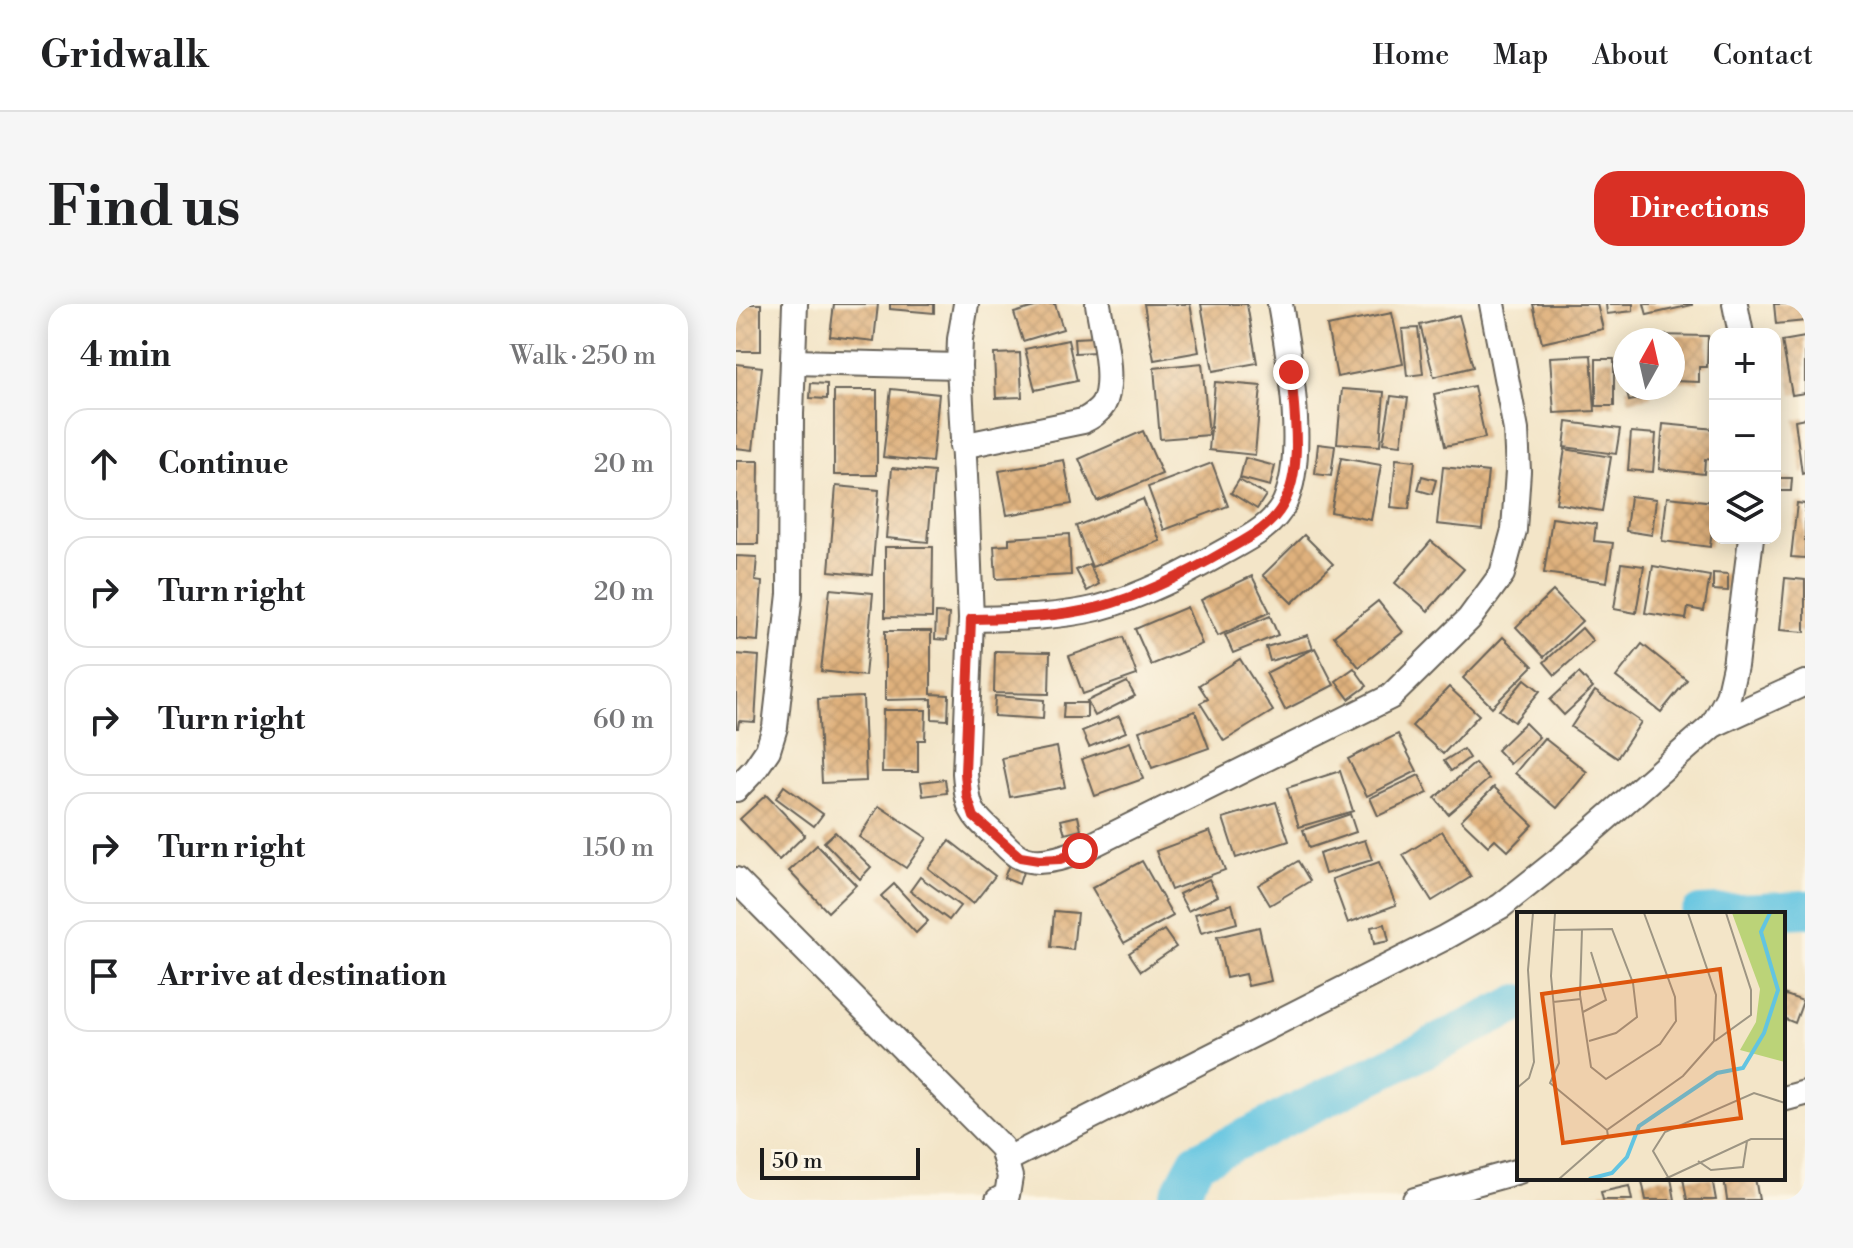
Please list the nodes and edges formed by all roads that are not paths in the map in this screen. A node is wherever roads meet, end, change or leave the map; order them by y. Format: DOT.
graph roads {
  1 [pos="795,304"];
  2 [pos="966,304"];
  3 [pos="1098,304"];
  4 [pos="1280,304"];
  5 [pos="1492,304"];
  6 [pos="1735,304"];
  7 [pos="1740,328"];
  8 [pos="793,362"];
  9 [pos="959,366"];
  10 [pos="962,446"];
  11 [pos="1750,544"];
  12 [pos="971,619"];
  13 [pos="1805,683"];
  14 [pos="1713,725"];
  15 [pos="736,789"];
  16 [pos="736,880"];
  17 [pos="1805,1093"];
  18 [pos="1785,1098"];
  19 [pos="1006,1160"];
  20 [pos="1517,1172"];
  21 [pos="998,1200"];
  22 [pos="1415,1200"];
  1 -- 8 [label="street"];
  2 -- 9 [label="street"];
  3 -- 10 [label="street"];
  4 -- 12 [label="street"];
  5 -- 12 [label="street"];
  6 -- 7 [label="street"];
  8 -- 9 [label="street"];
  8 -- 15 [label="street"];
  9 -- 10 [label="street"];
  10 -- 12 [label="street"];
  11 -- 14 [label="street"];
  13 -- 14 [label="street"];
  14 -- 19 [label="street"];
  16 -- 19 [label="street"];
  17 -- 18 [label="street"];
  19 -- 21 [label="street"];
  20 -- 22 [label="street"];
}
